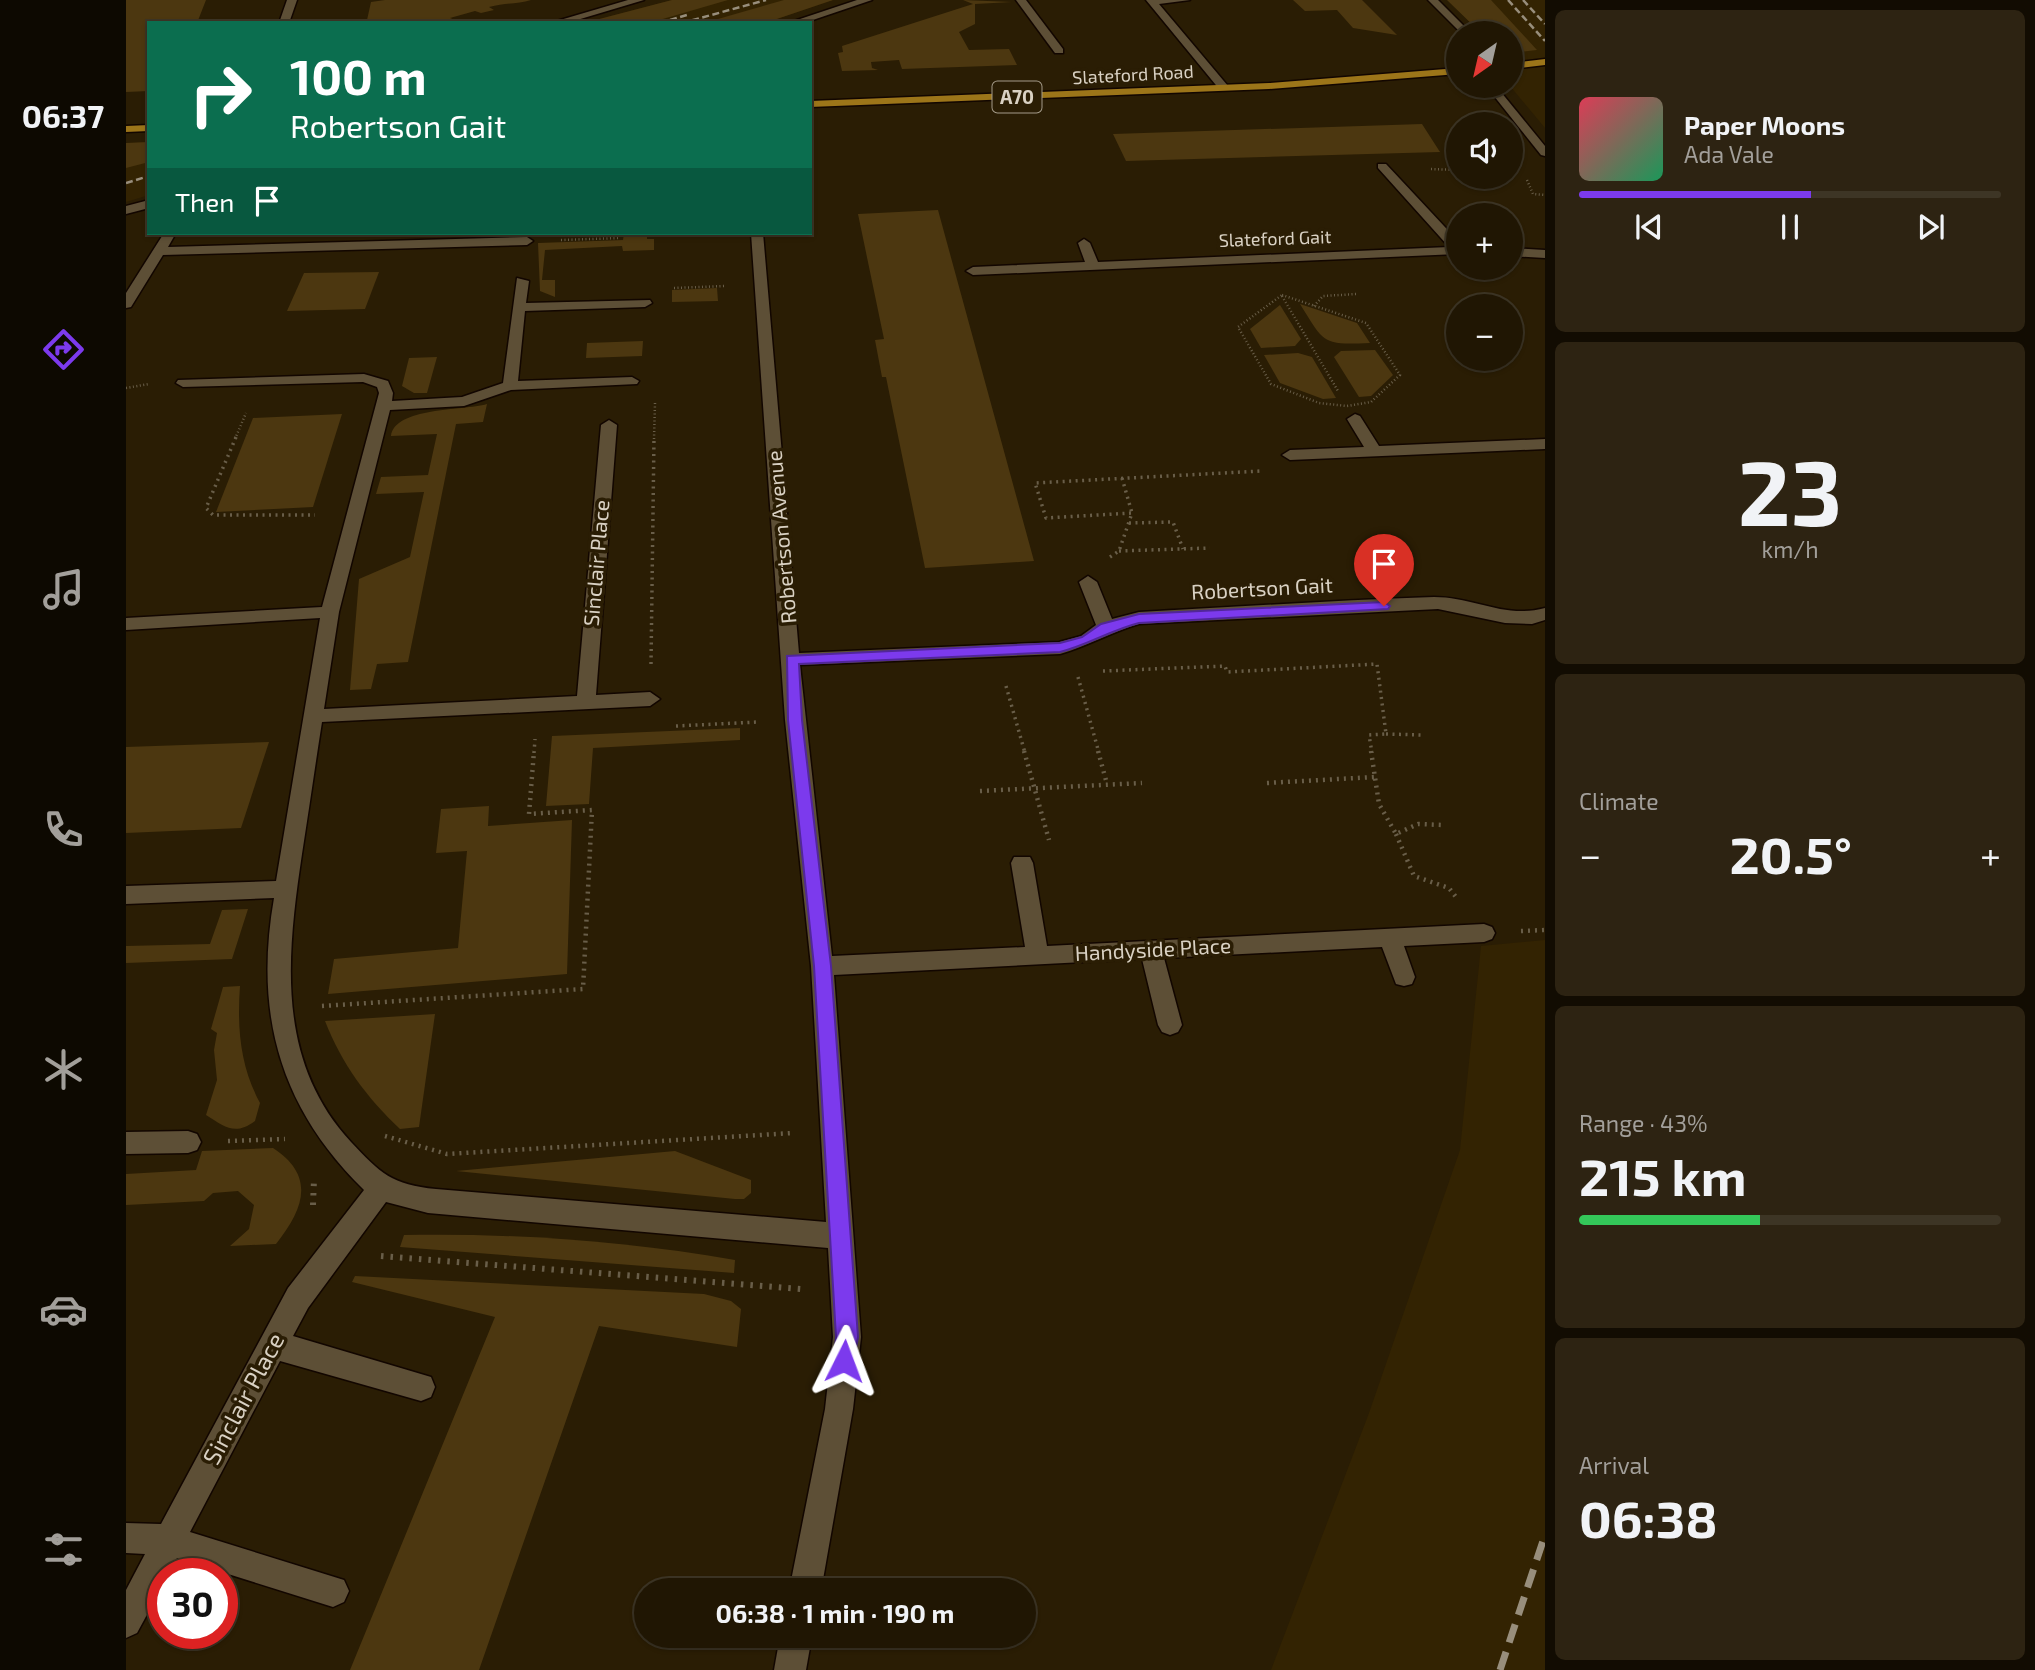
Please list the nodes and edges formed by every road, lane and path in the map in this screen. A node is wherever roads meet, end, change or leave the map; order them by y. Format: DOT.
graph roads {
  1 [pos="292,0"];
  2 [pos="639,0"];
  3 [pos="867,0"];
  4 [pos="1020,0"];
  5 [pos="1185,0"];
  6 [pos="1433,0"];
  7 [pos="1151,1"];
  8 [pos="285,21"];
  9 [pos="562,21"];
  10 [pos="799,21"];
  11 [pos="1454,21"];
  12 [pos="1059,51"];
  13 [pos="1545,62"];
  14 [pos="1523,65"];
  15 [pos="1446,72"];
  16 [pos="1224,88"];
  17 [pos="1501,98"];
  18 [pos="812,104"];
  19 [pos="147,128"];
  20 [pos="126,129"];
  21 [pos="1545,153"];
  22 [pos="1382,166"];
  23 [pos="147,205"];
  24 [pos="126,210"];
  25 [pos="169,235"];
  26 [pos="619,235"];
  27 [pos="757,235"];
  28 [pos="1446,237"];
  29 [pos="584,240"];
  30 [pos="527,241"];
  31 [pos="1084,243"];
  32 [pos="159,251"];
  33 [pos="1446,251"];
  34 [pos="1523,253"];
  35 [pos="1545,254"];
  36 [pos="1093,266"];
  37 [pos="973,271"];
  38 [pos="523,281"];
  39 [pos="761,285"];
  40 [pos="1276,286"];
  41 [pos="1357,294"];
  42 [pos="1282,295"];
  43 [pos="645,303"];
  44 [pos="126,304"];
  45 [pos="1314,306"];
  46 [pos="519,307"];
  47 [pos="632,382"];
  48 [pos="183,383"];
  49 [pos="510,386"];
  50 [pos="250,404"];
  51 [pos="383,406"];
  52 [pos="1351,412"];
  53 [pos="609,425"];
  54 [pos="1545,444"];
  55 [pos="1375,452"];
  56 [pos="1290,455"];
  57 [pos="1122,478"];
  58 [pos="1132,513"];
  59 [pos="355,514"];
  60 [pos="1129,523"];
  61 [pos="1210,548"];
  62 [pos="1183,549"];
  63 [pos="1119,551"];
  64 [pos="1088,582"];
  65 [pos="330,612"];
  66 [pos="1545,614"];
  67 [pos="126,624"];
  68 [pos="1106,627"];
  69 [pos="792,659"];
  70 [pos="1003,675"];
  71 [pos="650,699"];
  72 [pos="586,701"];
  73 [pos="539,704"];
  74 [pos="312,716"];
  75 [pos="795,720"];
  76 [pos="1386,734"];
  77 [pos="1423,736"];
  78 [pos="1375,777"];
  79 [pos="1142,783"];
  80 [pos="1267,783"];
  81 [pos="1107,784"];
  82 [pos="1034,789"];
  83 [pos="980,791"];
  84 [pos="1443,825"];
  85 [pos="1396,834"];
  86 [pos="1050,845"];
  87 [pos="1022,863"];
  88 [pos="1414,876"];
  89 [pos="284,889"];
  90 [pos="126,895"];
  91 [pos="1484,933"];
  92 [pos="1389,937"];
  93 [pos="1151,950"];
  94 [pos="1038,956"];
  95 [pos="822,966"];
  96 [pos="1404,977"];
  97 [pos="278,1010"];
  98 [pos="1170,1024"];
  99 [pos="832,1130"];
  100 [pos="330,1138"];
  101 [pos="276,1139"];
  102 [pos="188,1142"];
  103 [pos="126,1143"];
  104 [pos="289,1148"];
  105 [pos="314,1175"];
  106 [pos="381,1188"];
  107 [pos="838,1236"];
  108 [pos="341,1237"];
  109 [pos="844,1291"];
  110 [pos="273,1345"];
  111 [pos="421,1387"];
  112 [pos="126,1538"];
  113 [pos="168,1540"];
  114 [pos="807,1578"];
  115 [pos="333,1591"];
  116 [pos="126,1622"];
  117 [pos="794,1648"];
  118 [pos="790,1670"];
  1 -- 8 [label="street"];
  2 -- 9 [label="street"];
  3 -- 10 [label="street"];
  4 -- 12 [label="street"];
  5 -- 7 [label="street"];
  6 -- 11 [label="street"];
  7 -- 16 [label="street"];
  13 -- 14 [label="main road"];
  15 -- 16 [label="main road, Slateford Road / A70"];
  16 -- 18 [label="main road, Slateford Road / A70"];
  17 -- 21 [label="street"];
  19 -- 20 [label="main road"];
  22 -- 28 [label="street, Slateford Gait"];
  23 -- 24 [label="street"];
  25 -- 32 [label="street"];
  26 -- 29 [label="path"];
  27 -- 39 [label="street, Robertson Avenue"];
  30 -- 32 [label="street"];
  31 -- 36 [label="street"];
  32 -- 44 [label="street"];
  33 -- 36 [label="street, Slateford Gait"];
  34 -- 35 [label="street"];
  36 -- 37 [label="street, Slateford Gait"];
  38 -- 46 [label="street"];
  39 -- 43 [label="path"];
  39 -- 69 [label="street, Robertson Avenue"];
  40 -- 42 [label="path"];
  41 -- 45 [label="path"];
  42 -- 45 [label="path"];
  42 -- 52 [label="path"];
  42 -- 52 [label="path"];
  43 -- 46 [label="street"];
  45 -- 52 [label="path"];
  46 -- 49 [label="street"];
  47 -- 49 [label="street"];
  47 -- 71 [label="path"];
  48 -- 51 [label="street"];
  49 -- 51 [label="street"];
  50 -- 59 [label="path"];
  51 -- 59 [label="street"];
  52 -- 55 [label="street"];
  52 -- 56 [label="path"];
  53 -- 72 [label="street, Sinclair Place"];
  54 -- 55 [label="street"];
  55 -- 56 [label="street"];
  56 -- 57 [label="path"];
  57 -- 58 [label="path"];
  57 -- 58 [label="path"];
  58 -- 60 [label="path"];
  59 -- 65 [label="street"];
  60 -- 62 [label="path"];
  60 -- 63 [label="path"];
  61 -- 62 [label="path"];
  62 -- 63 [label="path"];
  63 -- 64 [label="path"];
  64 -- 68 [label="street"];
  65 -- 67 [label="street"];
  65 -- 74 [label="street"];
  66 -- 68 [label="street, Robertson Gait"];
  68 -- 69 [label="street, Robertson Gait"];
  69 -- 75 [label="street, Robertson Avenue"];
  70 -- 82 [label="path"];
  71 -- 72 [label="street"];
  71 -- 75 [label="path"];
  72 -- 73 [label="street"];
  73 -- 74 [label="street"];
  73 -- 97 [label="path"];
  74 -- 89 [label="street"];
  75 -- 95 [label="street, Robertson Avenue"];
  76 -- 77 [label="path"];
  76 -- 78 [label="path"];
  76 -- 81 [label="path"];
  78 -- 80 [label="path"];
  78 -- 85 [label="path"];
  79 -- 81 [label="path"];
  81 -- 82 [label="path"];
  82 -- 83 [label="path"];
  82 -- 86 [label="path"];
  84 -- 85 [label="path"];
  85 -- 88 [label="path"];
  87 -- 94 [label="street"];
  89 -- 90 [label="street"];
  89 -- 97 [label="street"];
  91 -- 92 [label="street, Handyside Place"];
  92 -- 93 [label="street, Handyside Place"];
  92 -- 96 [label="street"];
  93 -- 94 [label="street, Handyside Place"];
  93 -- 98 [label="street"];
  94 -- 95 [label="street, Handyside Place"];
  95 -- 99 [label="street, Robertson Avenue"];
  97 -- 100 [label="street"];
  99 -- 100 [label="path"];
  99 -- 107 [label="street, Robertson Avenue"];
  100 -- 101 [label="path"];
  100 -- 106 [label="street"];
  101 -- 102 [label="path"];
  101 -- 104 [label="path"];
  102 -- 103 [label="street"];
  105 -- 108 [label="path"];
  106 -- 107 [label="street"];
  106 -- 108 [label="street, Sinclair Place"];
  107 -- 109 [label="street, Robertson Avenue"];
  108 -- 109 [label="path"];
  108 -- 110 [label="street, Sinclair Place"];
  109 -- 114 [label="street, Robertson Avenue"];
  110 -- 111 [label="street"];
  110 -- 113 [label="street, Sinclair Place"];
  112 -- 113 [label="street"];
  113 -- 115 [label="street"];
  113 -- 116 [label="street, Sinclair Place"];
  117 -- 118 [label="street"];
}
